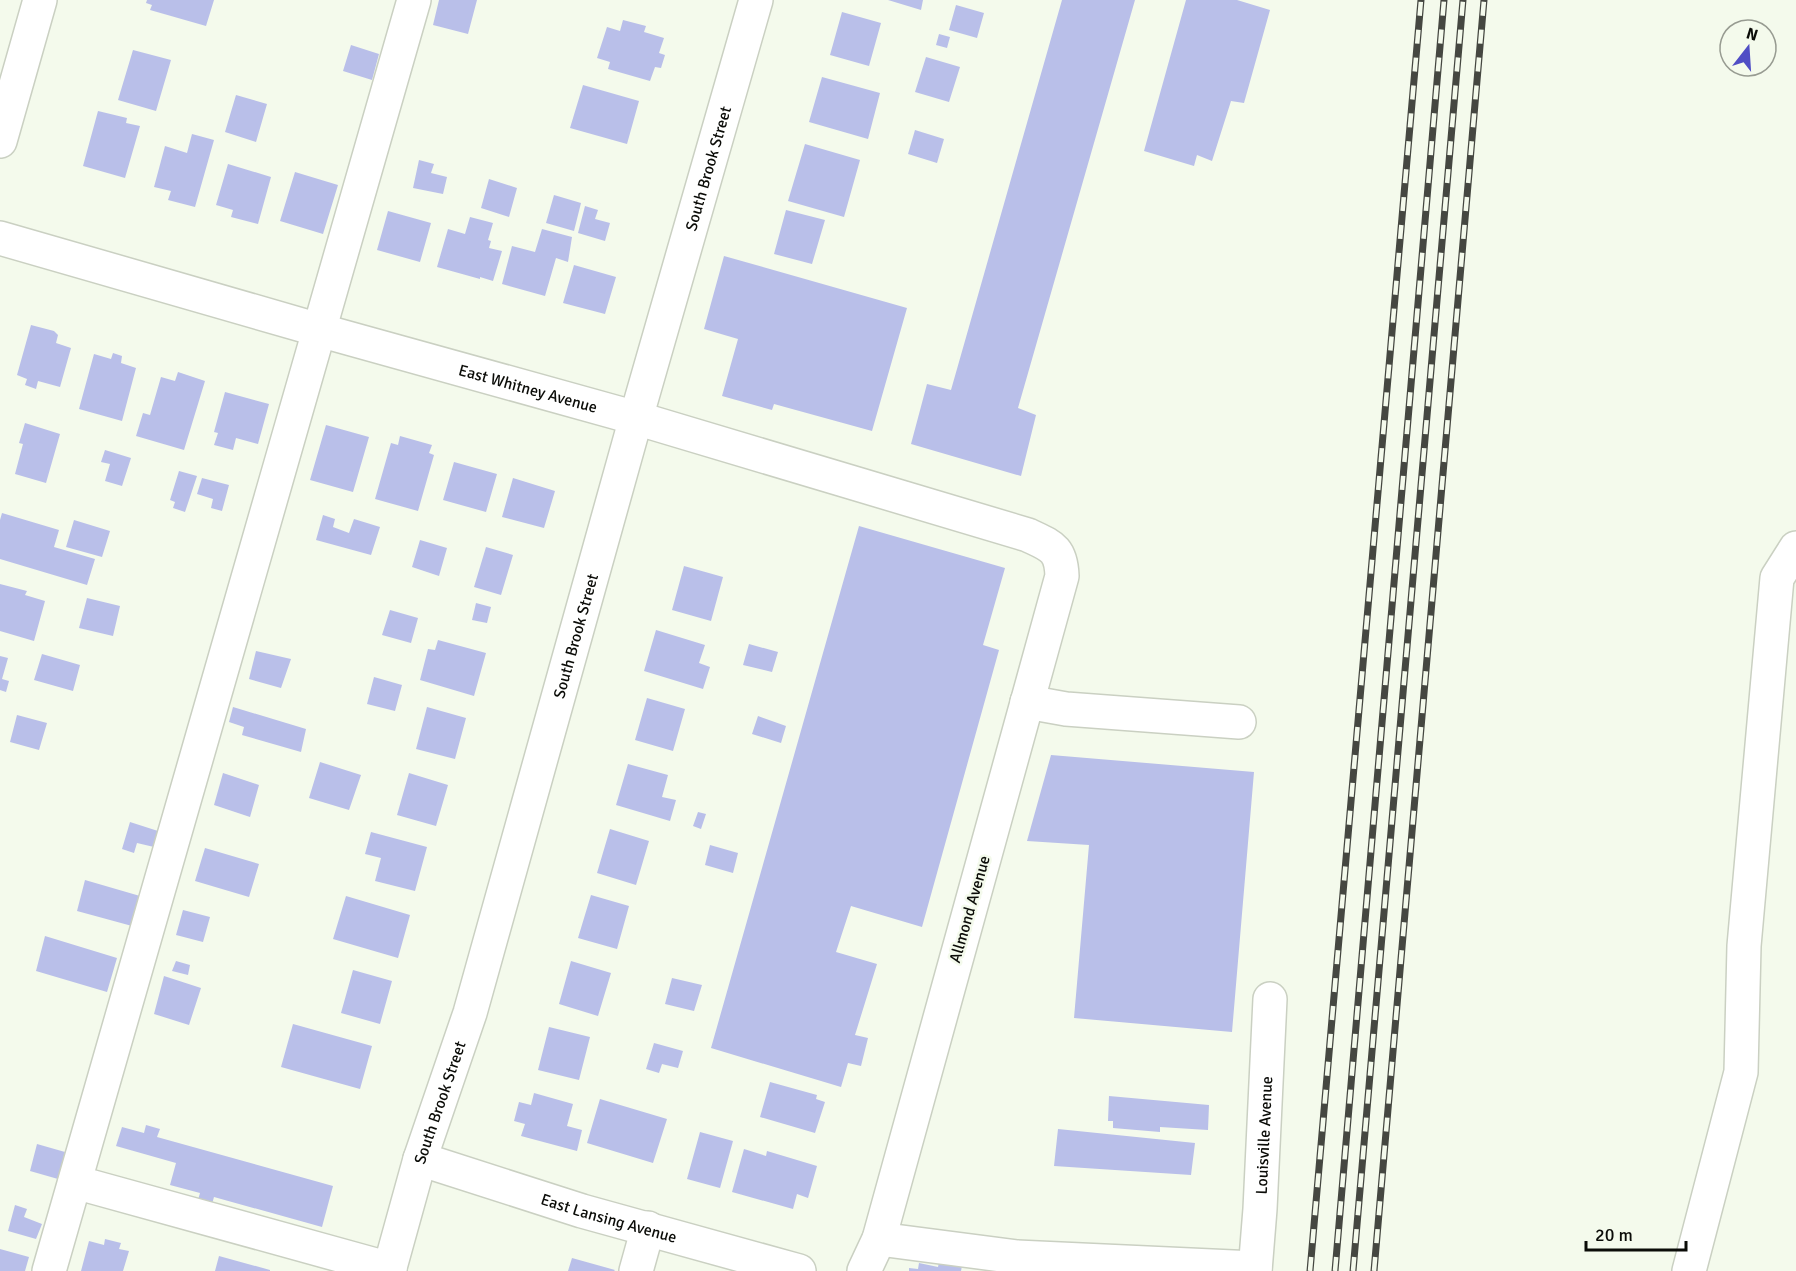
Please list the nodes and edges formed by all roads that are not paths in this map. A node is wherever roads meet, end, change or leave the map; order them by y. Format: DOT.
graph roads {
  1 [pos="40,0"];
  2 [pos="414,0"];
  3 [pos="756,0"];
  4 [pos="0,141"];
  5 [pos="0,238"];
  6 [pos="319,330"];
  7 [pos="636,418"];
  8 [pos="1052,547"];
  9 [pos="1796,548"];
  10 [pos="1027,702"];
  11 [pos="1239,722"];
  12 [pos="1269,999"];
  13 [pos="420,1159"];
  14 [pos="75,1182"];
  15 [pos="648,1228"];
  16 [pos="879,1239"];
  17 [pos="1016,1264"];
  18 [pos="1255,1269"];
  19 [pos="389,1270"];
  20 [pos="49,1271"];
  21 [pos="636,1271"];
  22 [pos="798,1271"];
  23 [pos="864,1271"];
  24 [pos="1689,1271"];
  1 -- 4 [label="street"];
  2 -- 6 [label="street"];
  3 -- 7 [label="street, South Brook Street"];
  5 -- 6 [label="street, East Whitney Avenue"];
  6 -- 7 [label="street, East Whitney Avenue"];
  6 -- 14 [label="street"];
  7 -- 8 [label="street, East Whitney Avenue"];
  7 -- 13 [label="street, South Brook Street"];
  8 -- 10 [label="street, Allmond Avenue"];
  9 -- 24 [label="street"];
  10 -- 11 [label="street"];
  10 -- 16 [label="street, Allmond Avenue"];
  12 -- 18 [label="street, Louisville Avenue"];
  13 -- 15 [label="street, East Lansing Avenue"];
  13 -- 19 [label="street, South Brook Street"];
  14 -- 19 [label="street"];
  14 -- 20 [label="street"];
  15 -- 21 [label="street"];
  15 -- 22 [label="street, East Lansing Avenue"];
  16 -- 17 [label="street"];
  16 -- 23 [label="street, Allmond Avenue"];
  17 -- 18 [label="street"];
}
